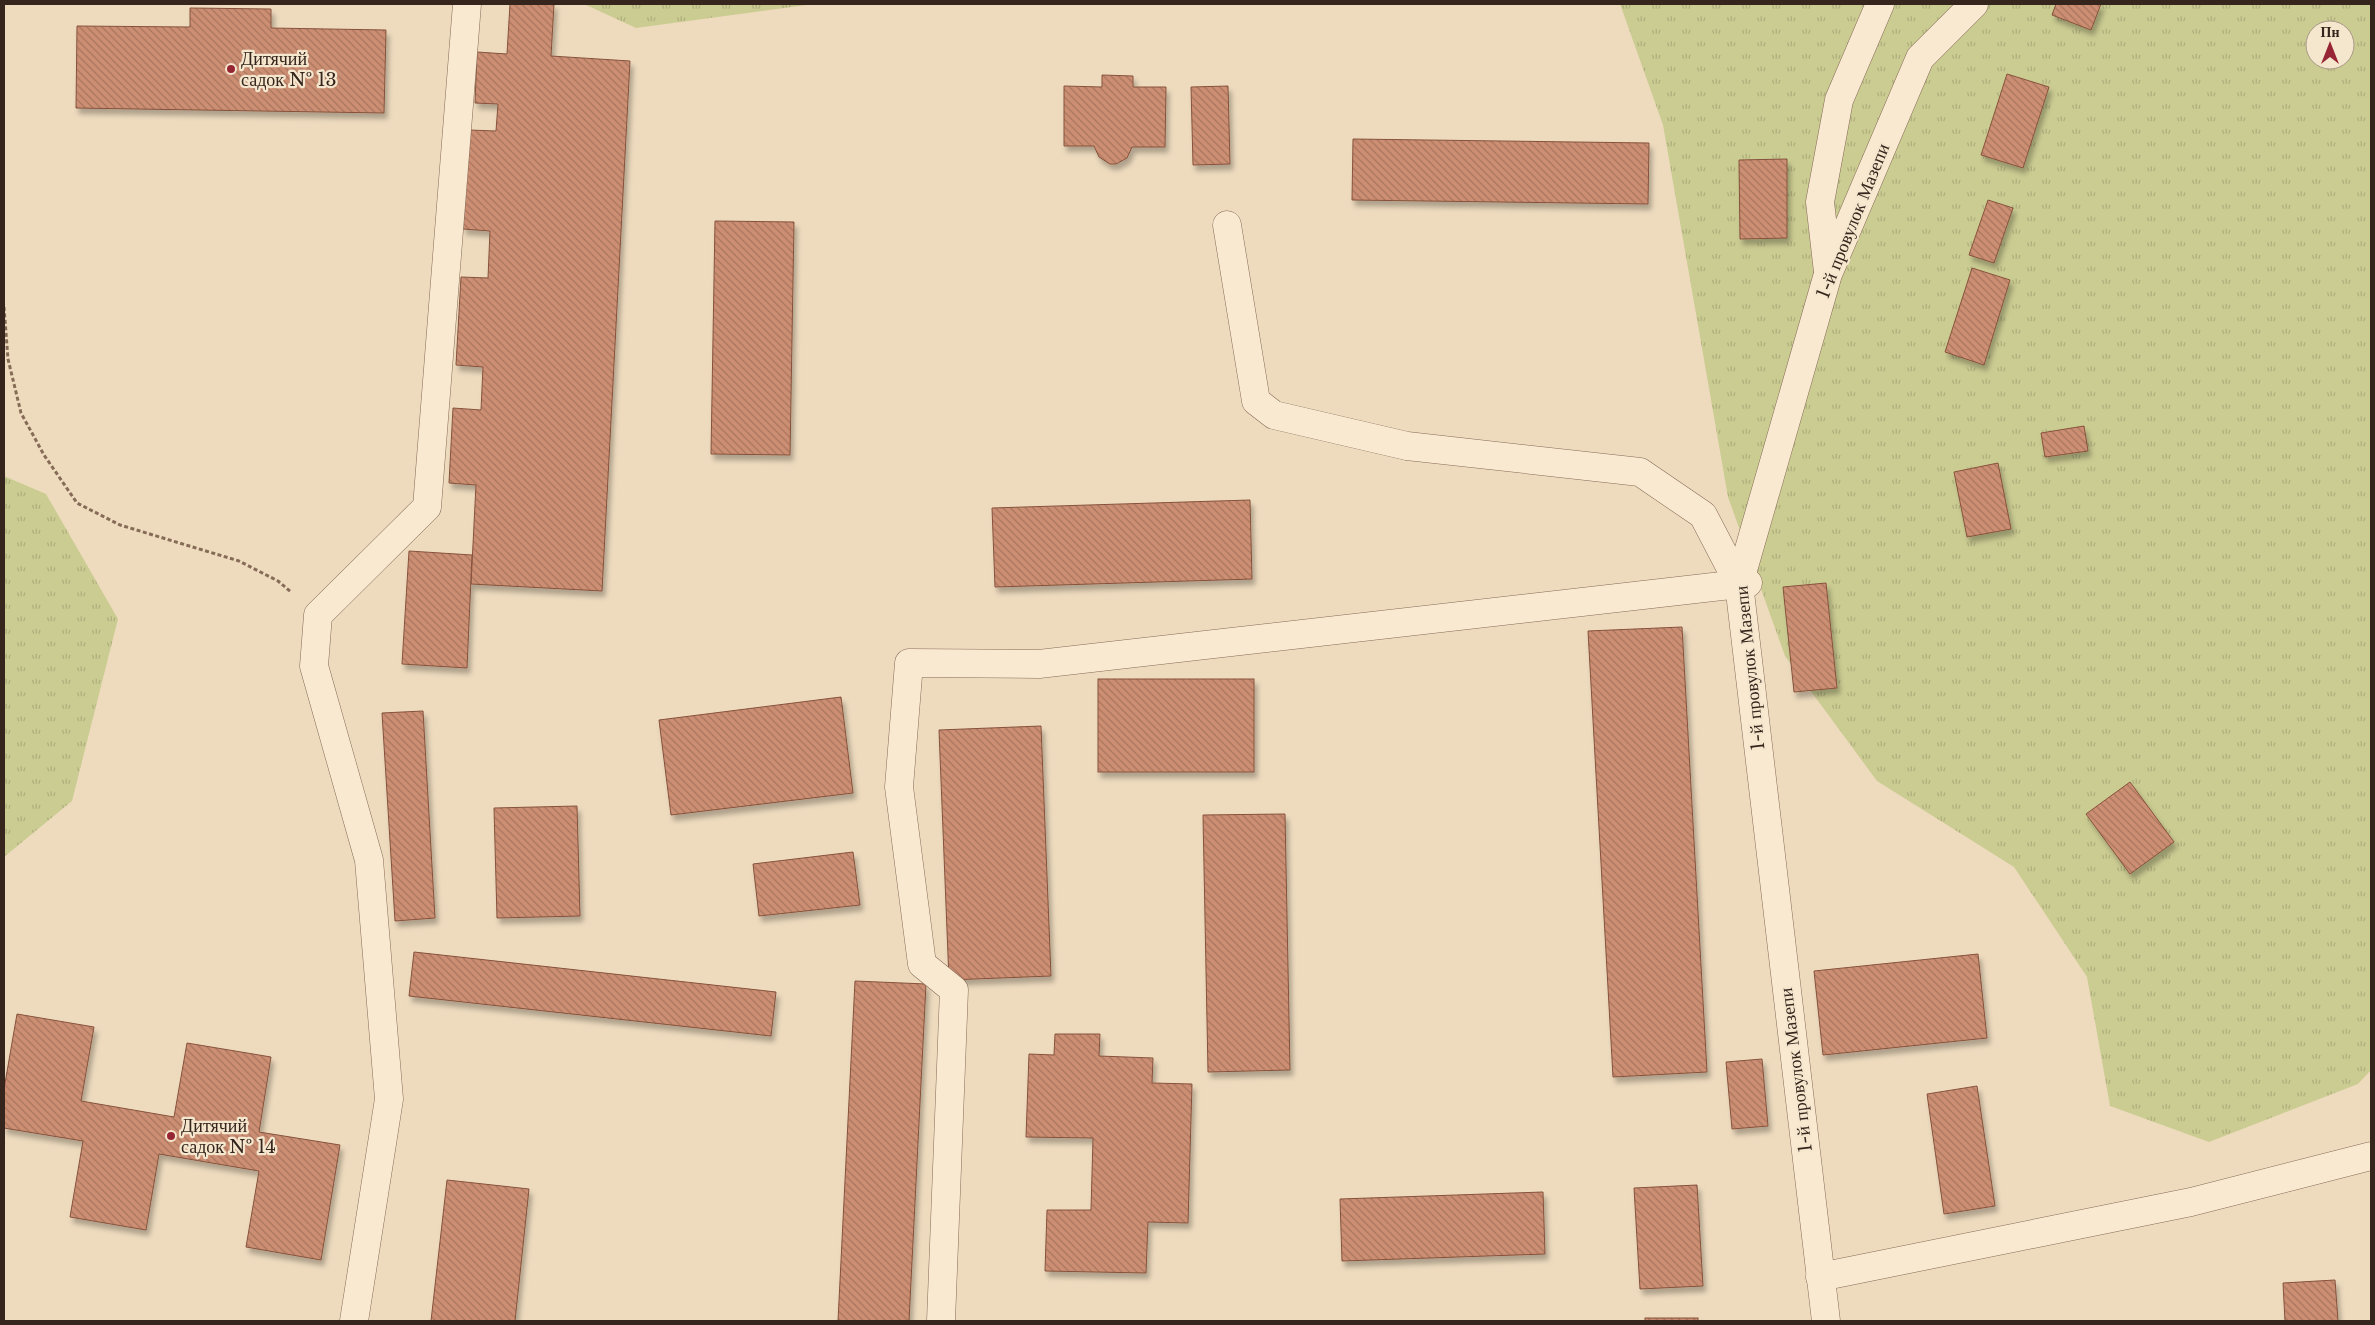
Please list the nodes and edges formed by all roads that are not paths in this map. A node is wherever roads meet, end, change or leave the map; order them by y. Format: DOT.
graph roads {
  1 [pos="466,4"];
  2 [pos="1880,4"];
  3 [pos="1974,4"];
  4 [pos="1227,225"];
  5 [pos="1828,274"];
  6 [pos="1744,583"];
  7 [pos="2371,1156"];
  8 [pos="1820,1277"];
  9 [pos="354,1321"];
  10 [pos="941,1321"];
  11 [pos="1826,1321"];
  1 -- 9 [label="street"];
  2 -- 5 [label="street"];
  3 -- 5 [label="street, 1-й провулок Мазепи"];
  4 -- 6 [label="street"];
  5 -- 6 [label="street, 1-й провулок Мазепи"];
  6 -- 8 [label="street, 1-й провулок Мазепи"];
  6 -- 10 [label="street"];
  7 -- 8 [label="street"];
  8 -- 11 [label="street, 1-й провулок Мазепи"];
}
